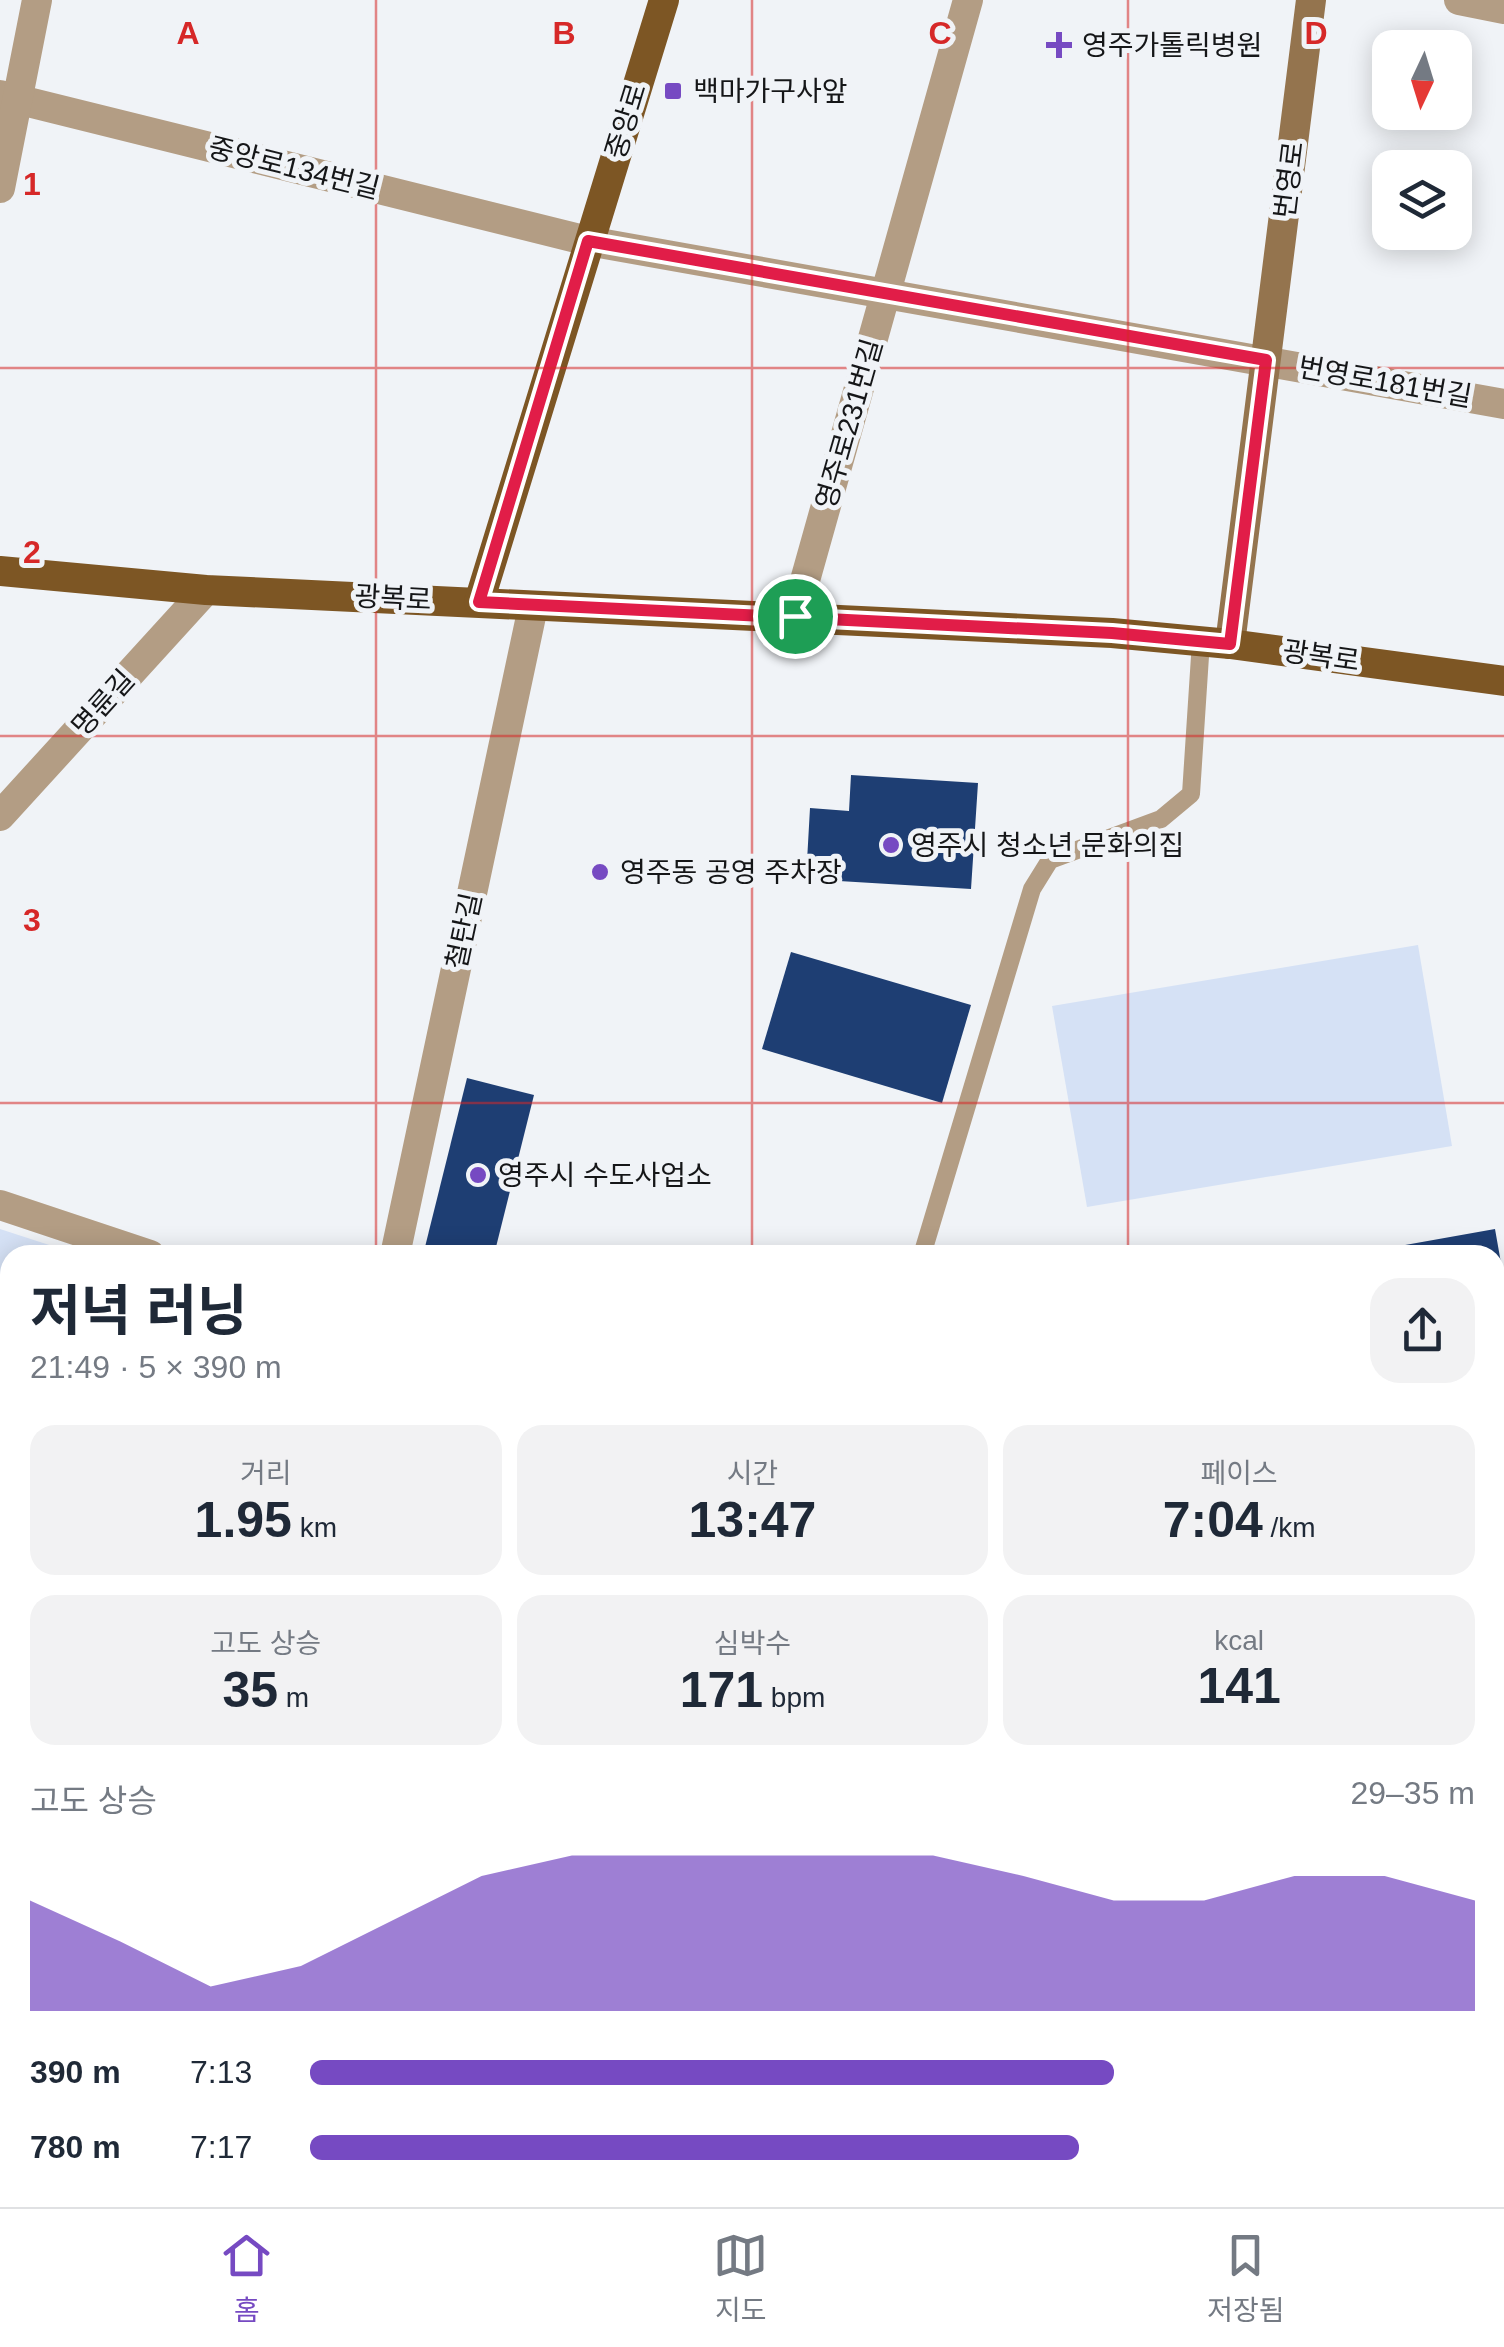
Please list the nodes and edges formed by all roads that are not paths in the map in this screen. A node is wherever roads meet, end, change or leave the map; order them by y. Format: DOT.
graph roads {
  1 [pos="37,0"];
  2 [pos="664,0"];
  3 [pos="968,0"];
  4 [pos="1311,0"];
  5 [pos="1459,0"];
  6 [pos="1504,9"];
  7 [pos="8,96"];
  8 [pos="0,188"];
  9 [pos="588,241"];
  10 [pos="885,295"];
  11 [pos="1266,360"];
  12 [pos="1504,404"];
  13 [pos="0,571"];
  14 [pos="206,590"];
  15 [pos="479,602"];
  16 [pos="533,606"];
  17 [pos="795,616"];
  18 [pos="1216,642"];
  19 [pos="1504,681"];
  20 [pos="0,816"];
  21 [pos="0,1205"];
  22 [pos="120,1245"];
  23 [pos="398,1245"];
  24 [pos="925,1245"];
  1 -- 7 [label="street"];
  2 -- 9 [label="main road, 중앙로"];
  3 -- 10 [label="street, 영주로231번길"];
  4 -- 11 [label="street, 번영로"];
  5 -- 6 [label="street"];
  7 -- 8 [label="street"];
  7 -- 9 [label="street, 중앙로134번길"];
  9 -- 10 [label="street"];
  9 -- 15 [label="main road, 중앙로"];
  10 -- 11 [label="street"];
  10 -- 17 [label="street, 영주로231번길"];
  11 -- 12 [label="street, 번영로181번길"];
  11 -- 18 [label="street, 번영로"];
  13 -- 14 [label="main road, 광복로"];
  14 -- 15 [label="main road, 광복로"];
  14 -- 20 [label="street, 명륜길"];
  15 -- 16 [label="main road, 광복로"];
  16 -- 17 [label="main road, 광복로"];
  16 -- 23 [label="street, 철탄길"];
  17 -- 18 [label="main road, 광복로"];
  18 -- 19 [label="main road, 광복로"];
  18 -- 24 [label="lane"];
  21 -- 22 [label="street"];
}
